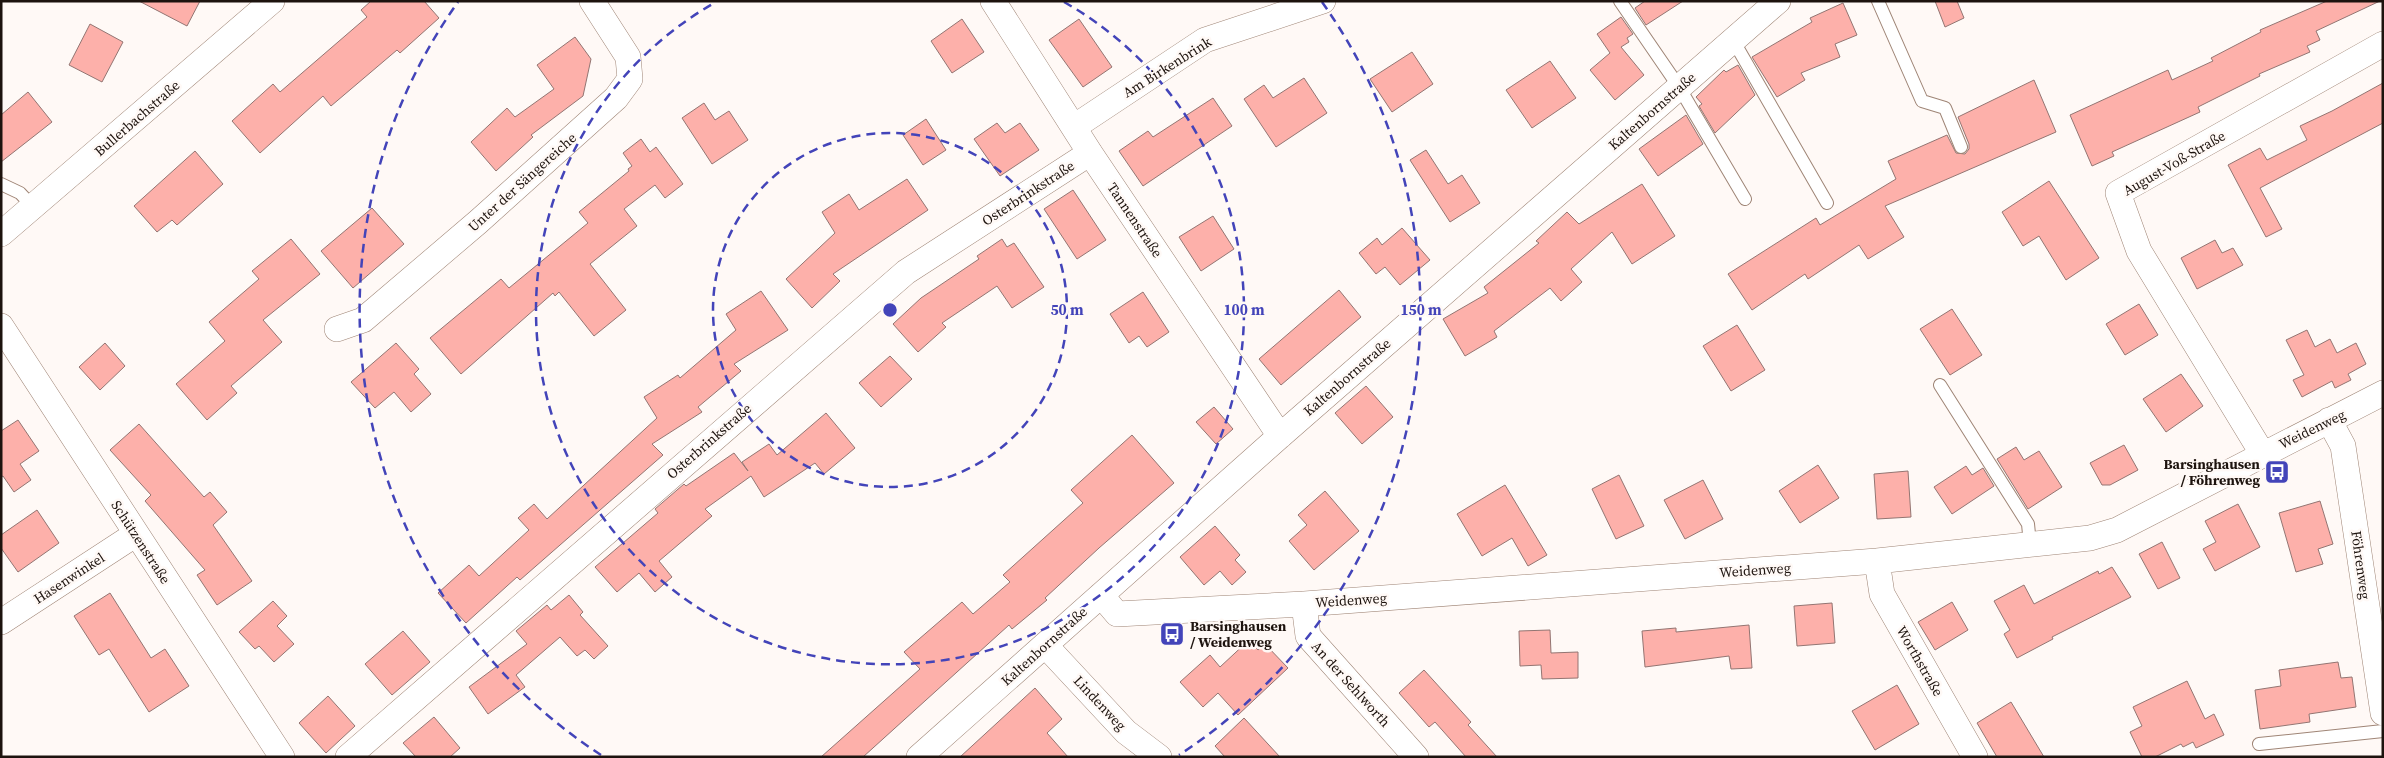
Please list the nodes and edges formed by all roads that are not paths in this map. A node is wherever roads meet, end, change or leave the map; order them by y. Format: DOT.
graph roads {
  1 [pos="272,1"];
  2 [pos="592,1"];
  3 [pos="993,1"];
  4 [pos="1323,1"];
  5 [pos="1620,1"];
  6 [pos="1778,1"];
  7 [pos="1878,1"];
  8 [pos="1733,40"];
  9 [pos="2383,44"];
  10 [pos="1679,87"];
  11 [pos="1074,126"];
  12 [pos="1962,146"];
  13 [pos="1090,153"];
  14 [pos="1,184"];
  15 [pos="1745,199"];
  16 [pos="1827,203"];
  17 [pos="34,208"];
  18 [pos="1,234"];
  19 [pos="1,326"];
  20 [pos="337,329"];
  21 [pos="1940,385"];
  22 [pos="2383,393"];
  23 [pos="2329,420"];
  24 [pos="1280,436"];
  25 [pos="2262,453"];
  26 [pos="136,534"];
  27 [pos="2030,544"];
  28 [pos="1877,561"];
  29 [pos="1101,594"];
  30 [pos="1304,604"];
  31 [pos="1,622"];
  32 [pos="1045,645"];
  33 [pos="2383,713"];
  34 [pos="2383,731"];
  35 [pos="2260,744"];
  36 [pos="282,757"];
  37 [pos="348,757"];
  38 [pos="919,757"];
  39 [pos="1159,757"];
  40 [pos="1416,757"];
  41 [pos="1975,757"];
  1 -- 17 [label="street, Bullerbachstraße"];
  2 -- 20 [label="street, Unter der Sängereiche"];
  3 -- 11 [label="street, Tannenstraße"];
  4 -- 11 [label="street, Am Birkenbrink"];
  5 -- 10 [label="lane"];
  6 -- 8 [label="street, Kaltenbornstraße"];
  7 -- 12 [label="lane"];
  8 -- 10 [label="street, Kaltenbornstraße"];
  8 -- 16 [label="lane"];
  9 -- 25 [label="street, August-Voß-Straße"];
  10 -- 15 [label="lane"];
  10 -- 24 [label="street, Kaltenbornstraße"];
  11 -- 13 [label="street, Tannenstraße"];
  13 -- 24 [label="street, Tannenstraße"];
  13 -- 37 [label="street, Osterbrinkstraße"];
  14 -- 17 [label="lane"];
  17 -- 18 [label="street, Bullerbachstraße"];
  19 -- 26 [label="street, Schützenstraße"];
  21 -- 27 [label="lane"];
  22 -- 23 [label="street, Weidenweg"];
  23 -- 25 [label="street, Weidenweg"];
  23 -- 33 [label="street, Föhrenweg"];
  24 -- 29 [label="street, Kaltenbornstraße"];
  25 -- 27 [label="street, Weidenweg"];
  26 -- 31 [label="street, Hasenwinkel"];
  26 -- 36 [label="street, Schützenstraße"];
  27 -- 28 [label="street, Weidenweg"];
  28 -- 30 [label="street, Weidenweg"];
  28 -- 41 [label="street, Worthstraße"];
  29 -- 30 [label="street, Weidenweg"];
  29 -- 32 [label="street, Kaltenbornstraße"];
  30 -- 40 [label="street, An der Sehlworth"];
  32 -- 38 [label="street, Kaltenbornstraße"];
  32 -- 39 [label="street, Lindenweg"];
  34 -- 35 [label="lane"];
}
